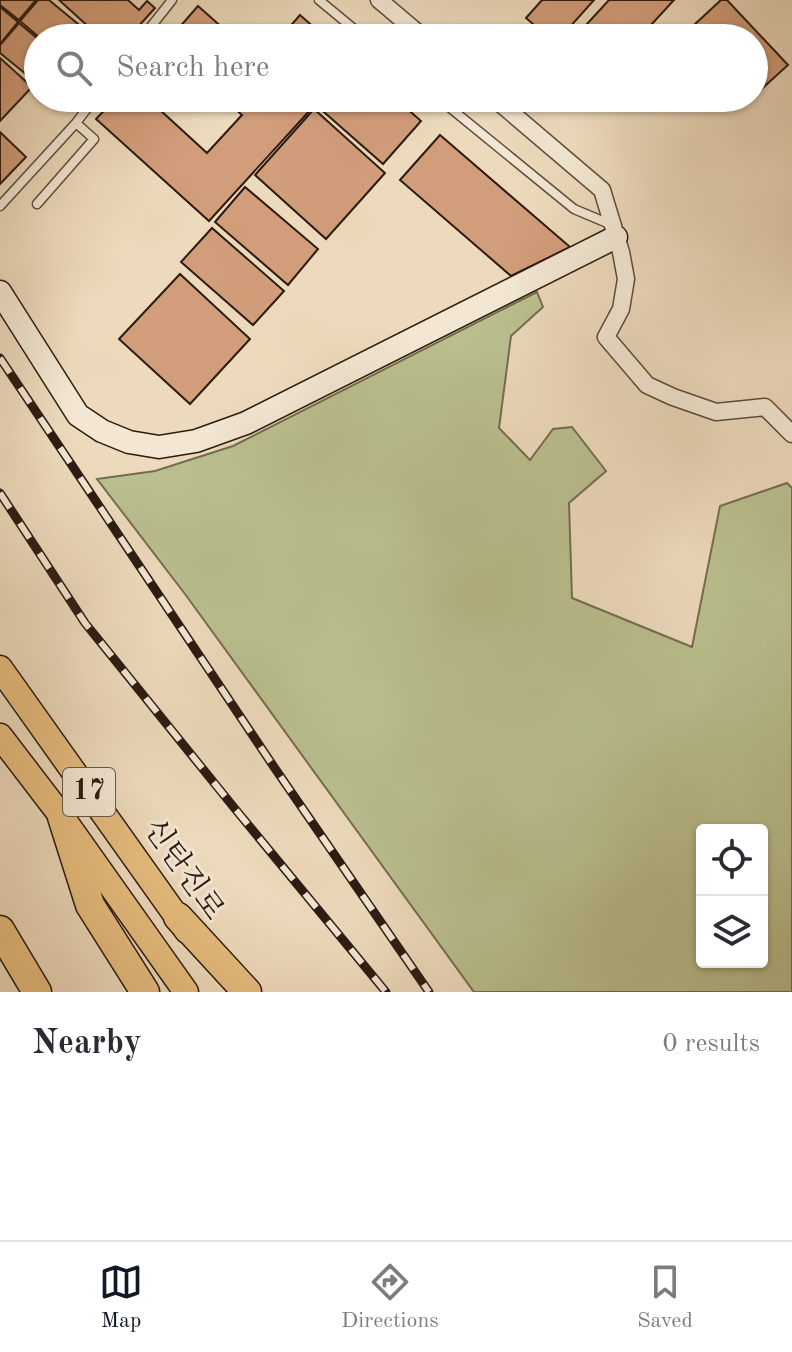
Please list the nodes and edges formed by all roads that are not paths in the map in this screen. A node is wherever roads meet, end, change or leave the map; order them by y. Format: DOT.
graph roads {
  1 [pos="172,0"];
  2 [pos="319,0"];
  3 [pos="379,0"];
  4 [pos="153,24"];
  5 [pos="348,24"];
  6 [pos="407,24"];
  7 [pos="84,112"];
  8 [pos="455,112"];
  9 [pos="510,112"];
  10 [pos="76,123"];
  11 [pos="37,204"];
  12 [pos="0,206"];
  13 [pos="615,231"];
  14 [pos="0,292"];
  15 [pos="792,434"];
  16 [pos="0,668"];
  17 [pos="0,736"];
  18 [pos="62,817"];
  19 [pos="178,917"];
  20 [pos="0,930"];
  21 [pos="37,992"];
  22 [pos="145,992"];
  23 [pos="186,992"];
  24 [pos="229,992"];
  25 [pos="247,992"];
  1 -- 4 [label="lane"];
  2 -- 5 [label="lane"];
  3 -- 6 [label="street"];
  7 -- 10 [label="lane"];
  8 -- 13 [label="lane"];
  9 -- 13 [label="street"];
  10 -- 11 [label="lane"];
  10 -- 12 [label="lane"];
  13 -- 14 [label="street"];
  13 -- 15 [label="street"];
  16 -- 19 [label="main road, 신탄진로 / 17"];
  17 -- 18 [label="main road, 17"];
  18 -- 22 [label="highway"];
  18 -- 23 [label="main road, 17"];
  19 -- 24 [label="main road, 신탄진로 / 17"];
  19 -- 25 [label="highway"];
  20 -- 21 [label="highway"];
}
